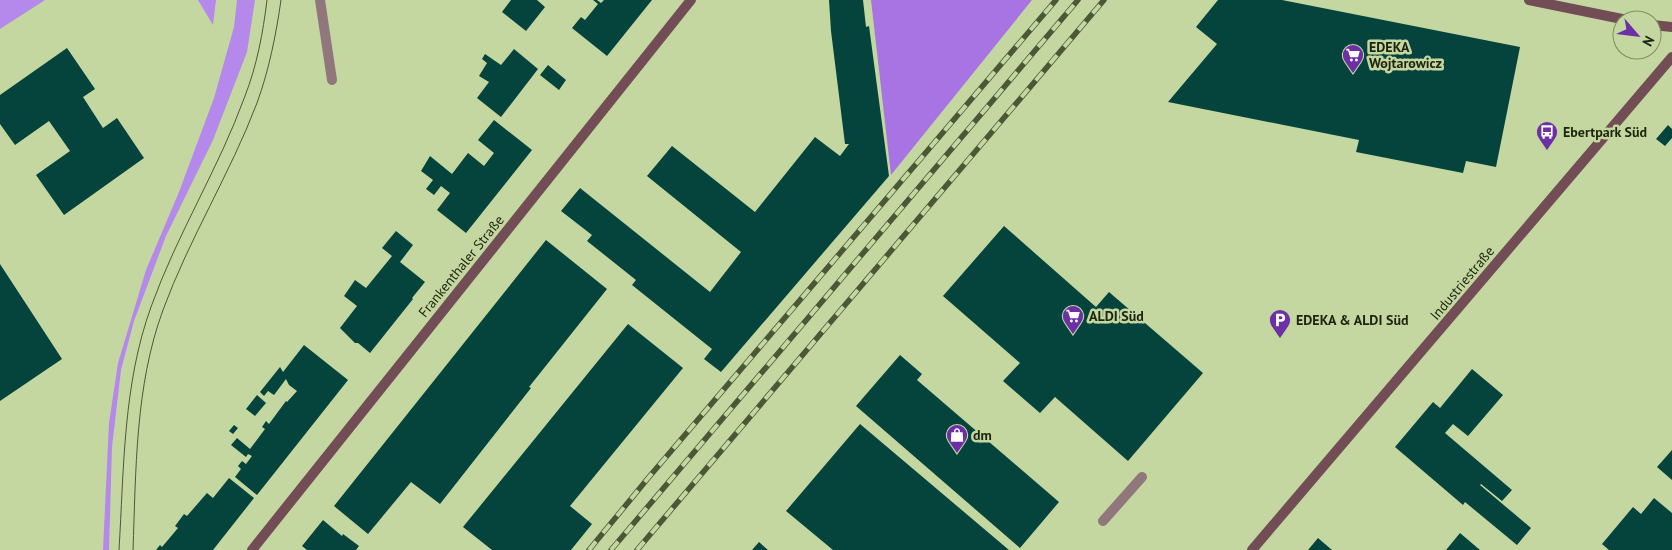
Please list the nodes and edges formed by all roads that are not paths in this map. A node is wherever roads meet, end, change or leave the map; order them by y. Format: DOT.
graph roads {
  1 [pos="320,0"];
  2 [pos="691,0"];
  3 [pos="1529,0"];
  4 [pos="1612,17"];
  5 [pos="1672,57"];
  6 [pos="332,80"];
  7 [pos="1142,477"];
  8 [pos="1103,521"];
  9 [pos="252,550"];
  10 [pos="1252,550"];
  1 -- 6 [label="lane"];
  2 -- 9 [label="street, Frankenthaler Straße"];
  3 -- 4 [label="street"];
  5 -- 10 [label="street, Industriestraße"];
  7 -- 8 [label="lane"];
}
